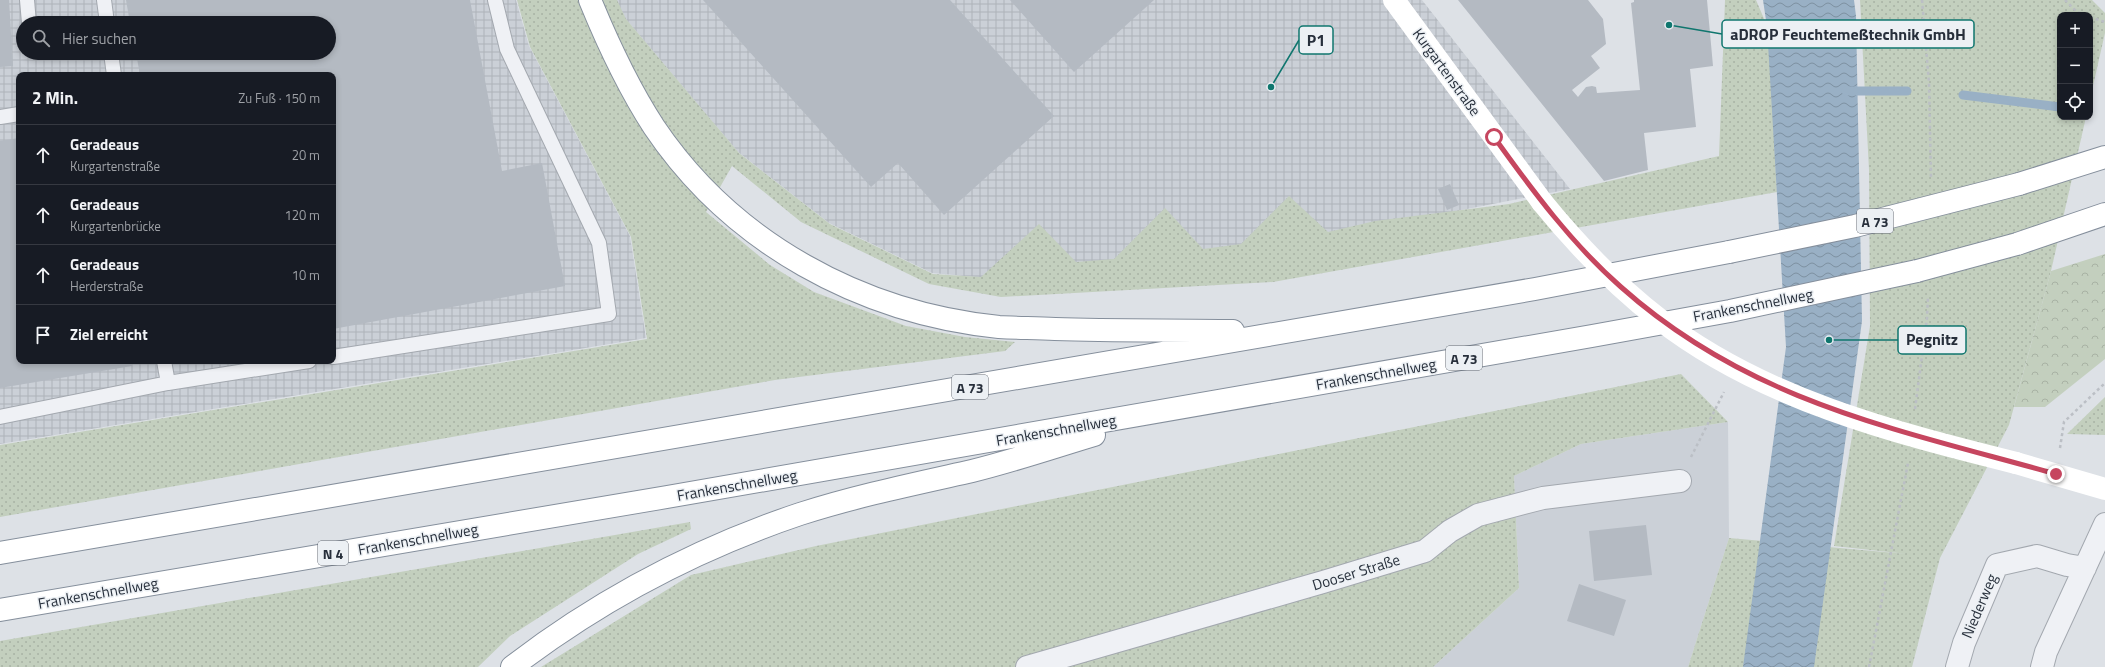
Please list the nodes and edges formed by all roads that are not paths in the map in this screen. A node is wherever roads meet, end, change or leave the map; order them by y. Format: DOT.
graph roads {
  1 [pos="27,0"];
  2 [pos="104,0"];
  3 [pos="495,0"];
  4 [pos="590,0"];
  5 [pos="1394,0"];
  6 [pos="28,16"];
  7 [pos="106,16"];
  8 [pos="112,60"];
  9 [pos="114,72"];
  10 [pos="16,114"];
  11 [pos="0,117"];
  12 [pos="2105,157"];
  13 [pos="2105,214"];
  14 [pos="1284,331"];
  15 [pos="336,357"];
  16 [pos="165,364"];
  17 [pos="290,364"];
  18 [pos="168,383"];
  19 [pos="1199,405"];
  20 [pos="0,417"];
  21 [pos="1680,481"];
  22 [pos="2105,489"];
  23 [pos="667,497"];
  24 [pos="2105,524"];
  25 [pos="0,553"];
  26 [pos="2085,568"];
  27 [pos="0,610"];
  28 [pos="512,667"];
  29 [pos="1027,667"];
  30 [pos="1957,667"];
  31 [pos="2042,667"];
  1 -- 6 [label="lane"];
  2 -- 7 [label="lane"];
  3 -- 15 [label="lane"];
  4 -- 14 [label="main road"];
  5 -- 22 [label="main road, Kurgartenstraße, bridge"];
  8 -- 9 [label="lane"];
  10 -- 11 [label="lane"];
  12 -- 14 [label="main road, A 73, bridge"];
  13 -- 19 [label="main road, Frankenschnellweg / A 73, bridge"];
  14 -- 25 [label="main road, A 73"];
  16 -- 18 [label="lane"];
  17 -- 18 [label="lane"];
  18 -- 20 [label="lane"];
  19 -- 23 [label="main road, Frankenschnellweg / A 73"];
  19 -- 28 [label="main road"];
  21 -- 29 [label="street, Dooser Straße"];
  23 -- 27 [label="main road, Frankenschnellweg / N 4"];
  24 -- 26 [label="street"];
  26 -- 30 [label="street, Niederweg"];
  26 -- 31 [label="street"];
}
